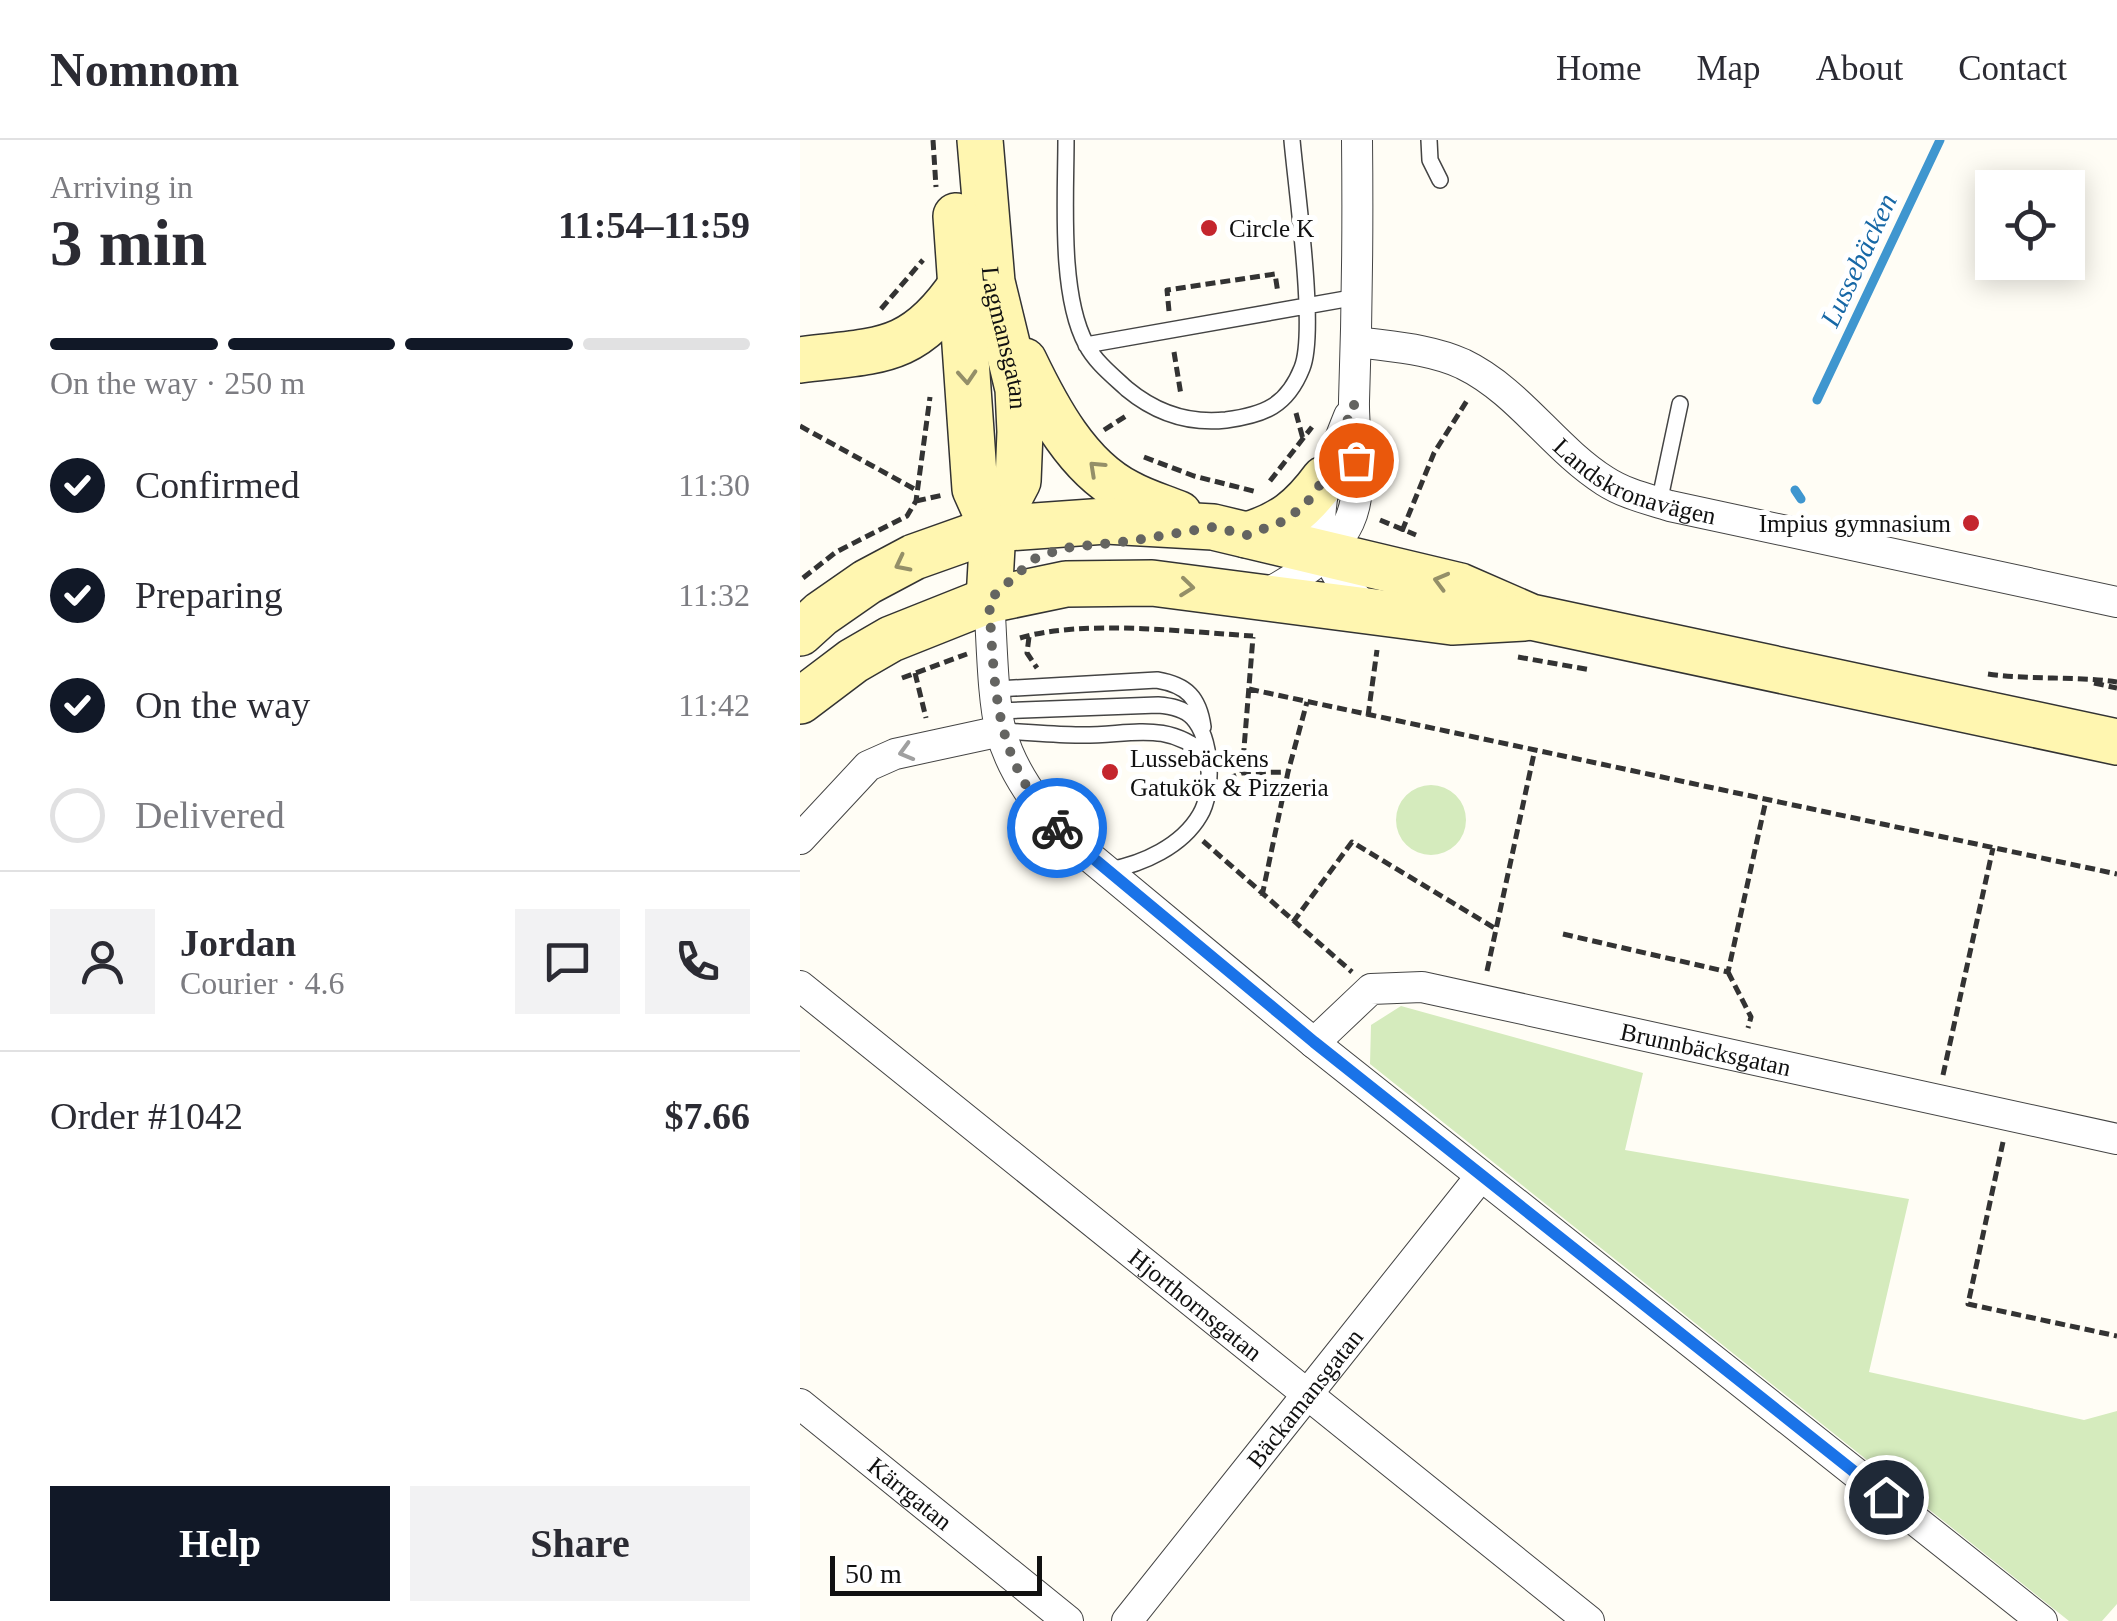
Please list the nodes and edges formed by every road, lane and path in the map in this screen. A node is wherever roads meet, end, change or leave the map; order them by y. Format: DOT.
graph roads {
  1 [pos="933,140"];
  2 [pos="950,140"];
  3 [pos="980,140"];
  4 [pos="1066,140"];
  5 [pos="1292,140"];
  6 [pos="1357,140"];
  7 [pos="1429,140"];
  8 [pos="1440,180"];
  9 [pos="937,198"];
  10 [pos="931,249"];
  11 [pos="960,285"];
  12 [pos="1359,296"];
  13 [pos="1306,306"];
  14 [pos="881,309"];
  15 [pos="999,310"];
  16 [pos="1358,342"];
  17 [pos="1086,345"];
  18 [pos="800,360"];
  19 [pos="930,396"];
  20 [pos="1354,404"];
  21 [pos="1680,404"];
  22 [pos="800,426"];
  23 [pos="1324,479"];
  24 [pos="918,491"];
  25 [pos="1659,503"];
  26 [pos="993,529"];
  27 [pos="1230,531"];
  28 [pos="1326,554"];
  29 [pos="800,581"];
  30 [pos="989,600"];
  31 [pos="2117,602"];
  32 [pos="1369,610"];
  33 [pos="1262,623"];
  34 [pos="800,633"];
  35 [pos="1029,636"];
  36 [pos="1524,637"];
  37 [pos="992,646"];
  38 [pos="916,672"];
  39 [pos="1047,673"];
  40 [pos="1607,673"];
  41 [pos="1986,674"];
  42 [pos="888,683"];
  43 [pos="2117,685"];
  44 [pos="1249,689"];
  45 [pos="806,696"];
  46 [pos="1307,702"];
  47 [pos="999,710"];
  48 [pos="2117,742"];
  49 [pos="933,745"];
  50 [pos="1535,749"];
  51 [pos="1206,756"];
  52 [pos="1288,772"];
  53 [pos="1766,800"];
  54 [pos="1190,828"];
  55 [pos="800,839"];
  56 [pos="1994,848"];
  57 [pos="1106,871"];
  58 [pos="2117,874"];
  59 [pos="1262,896"];
  60 [pos="1293,922"];
  61 [pos="1496,928"];
  62 [pos="1563,934"];
  63 [pos="1728,972"];
  64 [pos="800,986"];
  65 [pos="1371,989"];
  66 [pos="1481,1000"];
  67 [pos="1314,1042"];
  68 [pos="1742,1056"];
  69 [pos="1938,1098"];
  70 [pos="2009,1114"];
  71 [pos="2117,1139"];
  72 [pos="1481,1176"];
  73 [pos="2117,1336"];
  74 [pos="1307,1394"];
  75 [pos="800,1404"];
  76 [pos="1068,1621"];
  77 [pos="1126,1621"];
  78 [pos="1590,1621"];
  79 [pos="2042,1621"];
  1 -- 9 [label="path"];
  2 -- 11 [label="main road, Lagmansgatan"];
  3 -- 15 [label="main road, Lagmansgatan"];
  4 -- 17 [label="lane"];
  5 -- 13 [label="lane"];
  6 -- 12 [label="street"];
  7 -- 8 [label="lane"];
  10 -- 14 [label="path"];
  11 -- 18 [label="main road"];
  11 -- 26 [label="main road, Lagmansgatan, one-way"];
  12 -- 13 [label="lane"];
  12 -- 16 [label="street"];
  13 -- 17 [label="lane"];
  13 -- 17 [label="lane"];
  15 -- 26 [label="main road, Lagmansgatan"];
  27 -- 15 [label="main road, one-way"];
  16 -- 20 [label="street"];
  16 -- 25 [label="street, Landskronavägen"];
  19 -- 24 [label="path"];
  20 -- 23 [label="street"];
  20 -- 28 [label="street"];
  21 -- 25 [label="lane"];
  22 -- 24 [label="path"];
  23 -- 27 [label="main road"];
  23 -- 28 [label="street"];
  24 -- 29 [label="path"];
  25 -- 31 [label="street, Landskronavägen"];
  26 -- 27 [label="main road"];
  26 -- 30 [label="main road, Lagmansgatan"];
  26 -- 34 [label="main road, one-way"];
  26 -- 45 [label="main road"];
  27 -- 28 [label="main road"];
  27 -- 30 [label="main road"];
  28 -- 32 [label="street"];
  28 -- 33 [label="street"];
  36 -- 28 [label="main road, one-way"];
  30 -- 33 [label="main road, one-way"];
  30 -- 37 [label="street"];
  30 -- 45 [label="main road"];
  32 -- 33 [label="main road"];
  32 -- 36 [label="main road"];
  33 -- 35 [label="path"];
  33 -- 44 [label="path"];
  35 -- 37 [label="path"];
  35 -- 39 [label="path"];
  36 -- 40 [label="path"];
  36 -- 48 [label="main road"];
  37 -- 38 [label="path"];
  37 -- 47 [label="street"];
  38 -- 42 [label="path"];
  38 -- 49 [label="path"];
  41 -- 43 [label="path"];
  44 -- 46 [label="path"];
  44 -- 52 [label="path"];
  46 -- 50 [label="path"];
  46 -- 52 [label="path"];
  47 -- 49 [label="street"];
  47 -- 51 [label="lane"];
  47 -- 51 [label="lane"];
  47 -- 51 [label="lane"];
  47 -- 57 [label="street"];
  49 -- 55 [label="street, one-way"];
  50 -- 53 [label="path"];
  50 -- 61 [label="path"];
  51 -- 54 [label="lane"];
  52 -- 59 [label="path"];
  53 -- 56 [label="path"];
  53 -- 63 [label="path"];
  54 -- 57 [label="lane"];
  54 -- 59 [label="path"];
  56 -- 58 [label="path"];
  56 -- 69 [label="path"];
  57 -- 67 [label="street"];
  59 -- 60 [label="path"];
  60 -- 61 [label="path"];
  60 -- 65 [label="path"];
  61 -- 66 [label="path"];
  62 -- 63 [label="path"];
  63 -- 68 [label="path"];
  64 -- 74 [label="street, Hjorthornsgatan"];
  65 -- 66 [label="street, Brunnbäcksgatan"];
  65 -- 67 [label="street"];
  66 -- 68 [label="street, Brunnbäcksgatan"];
  67 -- 72 [label="street"];
  68 -- 69 [label="street, Brunnbäcksgatan"];
  69 -- 70 [label="street, Brunnbäcksgatan"];
  70 -- 71 [label="street, Brunnbäcksgatan"];
  70 -- 73 [label="path"];
  72 -- 74 [label="street, Bäckamansgatan"];
  72 -- 79 [label="street"];
  74 -- 77 [label="street, Bäckamansgatan"];
  74 -- 78 [label="street, Hjorthornsgatan"];
  75 -- 76 [label="street, Kärrgatan"];
}
